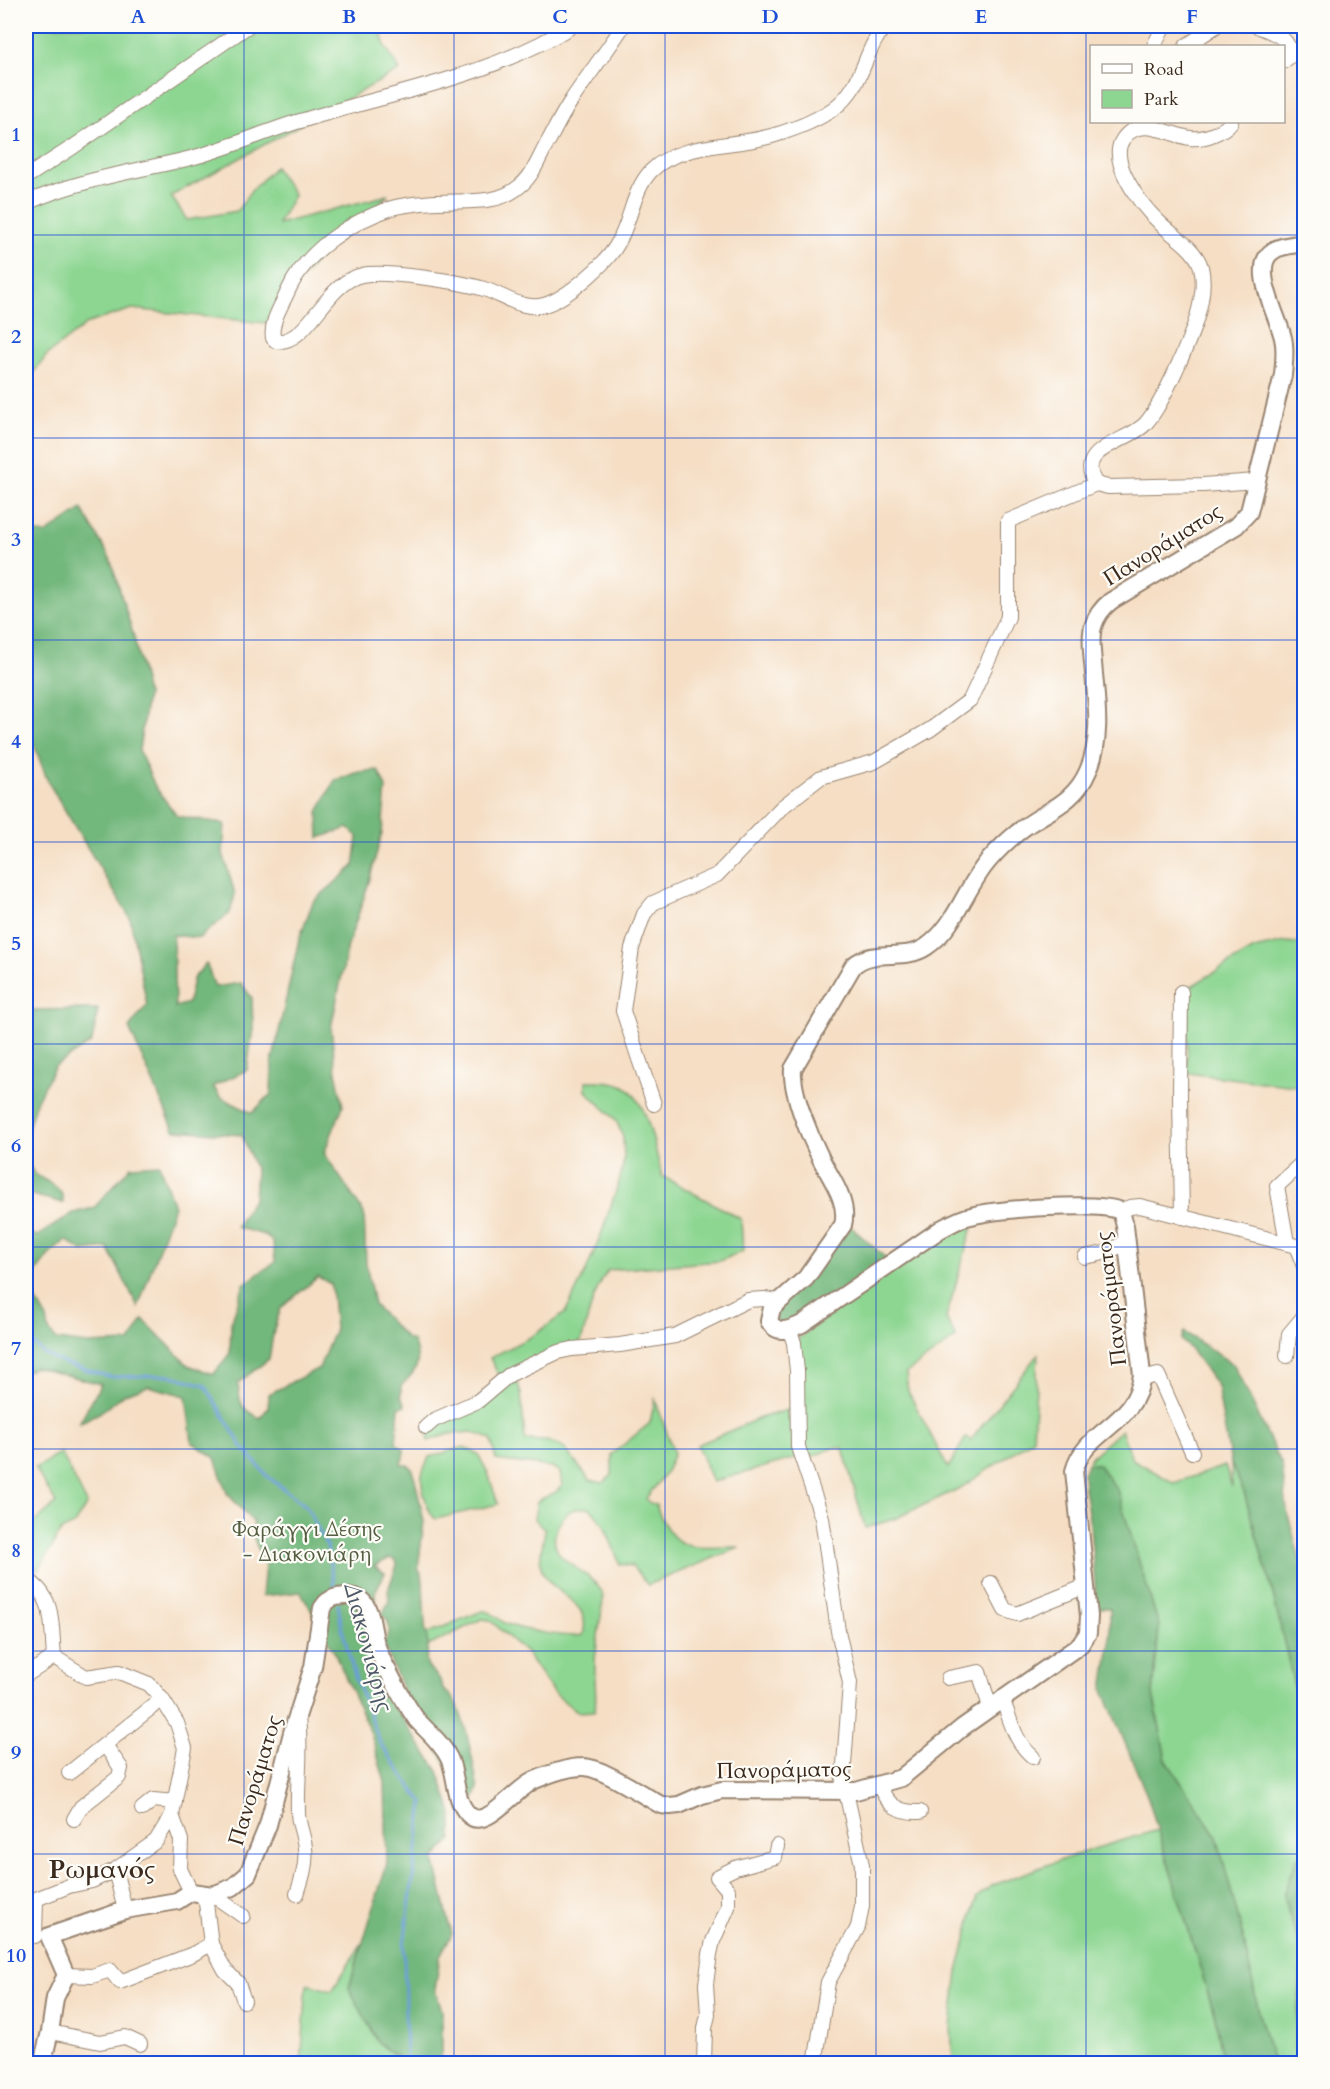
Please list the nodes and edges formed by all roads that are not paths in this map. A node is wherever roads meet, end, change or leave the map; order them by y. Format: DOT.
graph roads {
  1 [pos="248,26"];
  2 [pos="572,26"];
  3 [pos="623,26"];
  4 [pos="885,26"];
  5 [pos="1164,26"];
  6 [pos="1216,26"];
  7 [pos="1257,26"];
  8 [pos="1154,45"];
  9 [pos="1188,45"];
  10 [pos="1285,60"];
  11 [pos="1230,123"];
  12 [pos="26,177"];
  13 [pos="26,203"];
  14 [pos="1305,243"];
  15 [pos="1256,481"];
  16 [pos="1096,484"];
  17 [pos="1181,992"];
  18 [pos="654,1104"];
  19 [pos="1301,1164"];
  20 [pos="1121,1211"];
  21 [pos="1182,1217"];
  22 [pos="1127,1241"];
  23 [pos="1296,1246"];
  24 [pos="1084,1257"];
  25 [pos="1305,1266"];
  26 [pos="779,1301"];
  27 [pos="1305,1316"];
  28 [pos="790,1330"];
  29 [pos="1287,1356"];
  30 [pos="1142,1379"];
  31 [pos="426,1427"];
  32 [pos="1192,1452"];
  33 [pos="26,1579"];
  34 [pos="992,1583"];
  35 [pos="1086,1586"];
  36 [pos="54,1657"];
  37 [pos="26,1675"];
  38 [pos="948,1678"];
  39 [pos="162,1699"];
  40 [pos="996,1703"];
  41 [pos="297,1716"];
  42 [pos="105,1745"];
  43 [pos="1033,1757"];
  44 [pos="69,1773"];
  45 [pos="879,1785"];
  46 [pos="844,1792"];
  47 [pos="173,1808"];
  48 [pos="142,1809"];
  49 [pos="921,1812"];
  50 [pos="75,1819"];
  51 [pos="777,1846"];
  52 [pos="115,1870"];
  53 [pos="202,1893"];
  54 [pos="297,1894"];
  55 [pos="125,1910"];
  56 [pos="243,1916"];
  57 [pos="37,1934"];
  58 [pos="211,1944"];
  59 [pos="66,1975"];
  60 [pos="244,2001"];
  61 [pos="50,2032"];
  62 [pos="140,2044"];
  63 [pos="42,2064"];
  64 [pos="704,2064"];
  65 [pos="815,2064"];
  1 -- 12 [label="street"];
  2 -- 13 [label="street"];
  3 -- 4 [label="street"];
  5 -- 8 [label="street"];
  6 -- 9 [label="street"];
  7 -- 10 [label="street"];
  11 -- 16 [label="street"];
  14 -- 15 [label="main road"];
  15 -- 16 [label="street"];
  15 -- 26 [label="main road, Πανοράματος"];
  16 -- 18 [label="street"];
  17 -- 21 [label="street"];
  19 -- 23 [label="street"];
  20 -- 21 [label="street"];
  20 -- 22 [label="main road, Πανοράματος"];
  20 -- 28 [label="main road, Πανοράματος"];
  21 -- 23 [label="street"];
  22 -- 24 [label="street"];
  22 -- 30 [label="main road, Πανοράματος"];
  23 -- 25 [label="street"];
  26 -- 28 [label="main road"];
  26 -- 31 [label="street"];
  27 -- 29 [label="street"];
  28 -- 46 [label="street"];
  30 -- 32 [label="street"];
  30 -- 35 [label="main road, Πανοράματος"];
  33 -- 36 [label="street"];
  34 -- 35 [label="street"];
  35 -- 40 [label="main road, Πανοράματος"];
  36 -- 37 [label="street"];
  36 -- 39 [label="street"];
  38 -- 40 [label="street"];
  39 -- 42 [label="street"];
  39 -- 47 [label="street"];
  40 -- 43 [label="street"];
  40 -- 45 [label="main road, Πανοράματος"];
  41 -- 46 [label="main road, Πανοράματος"];
  41 -- 53 [label="main road, Πανοράματος"];
  41 -- 54 [label="street"];
  42 -- 44 [label="street"];
  42 -- 50 [label="street"];
  45 -- 46 [label="main road, Πανοράματος"];
  45 -- 49 [label="street"];
  46 -- 65 [label="street"];
  47 -- 48 [label="street"];
  47 -- 52 [label="street"];
  47 -- 53 [label="street"];
  51 -- 64 [label="street"];
  52 -- 55 [label="street"];
  52 -- 57 [label="street"];
  53 -- 55 [label="main road, Πανοράματος"];
  53 -- 56 [label="street"];
  53 -- 58 [label="street"];
  55 -- 57 [label="main road, Πανοράματος"];
  57 -- 59 [label="main road"];
  58 -- 59 [label="street"];
  58 -- 60 [label="street"];
  59 -- 61 [label="main road"];
  61 -- 62 [label="street"];
  61 -- 63 [label="main road"];
}
